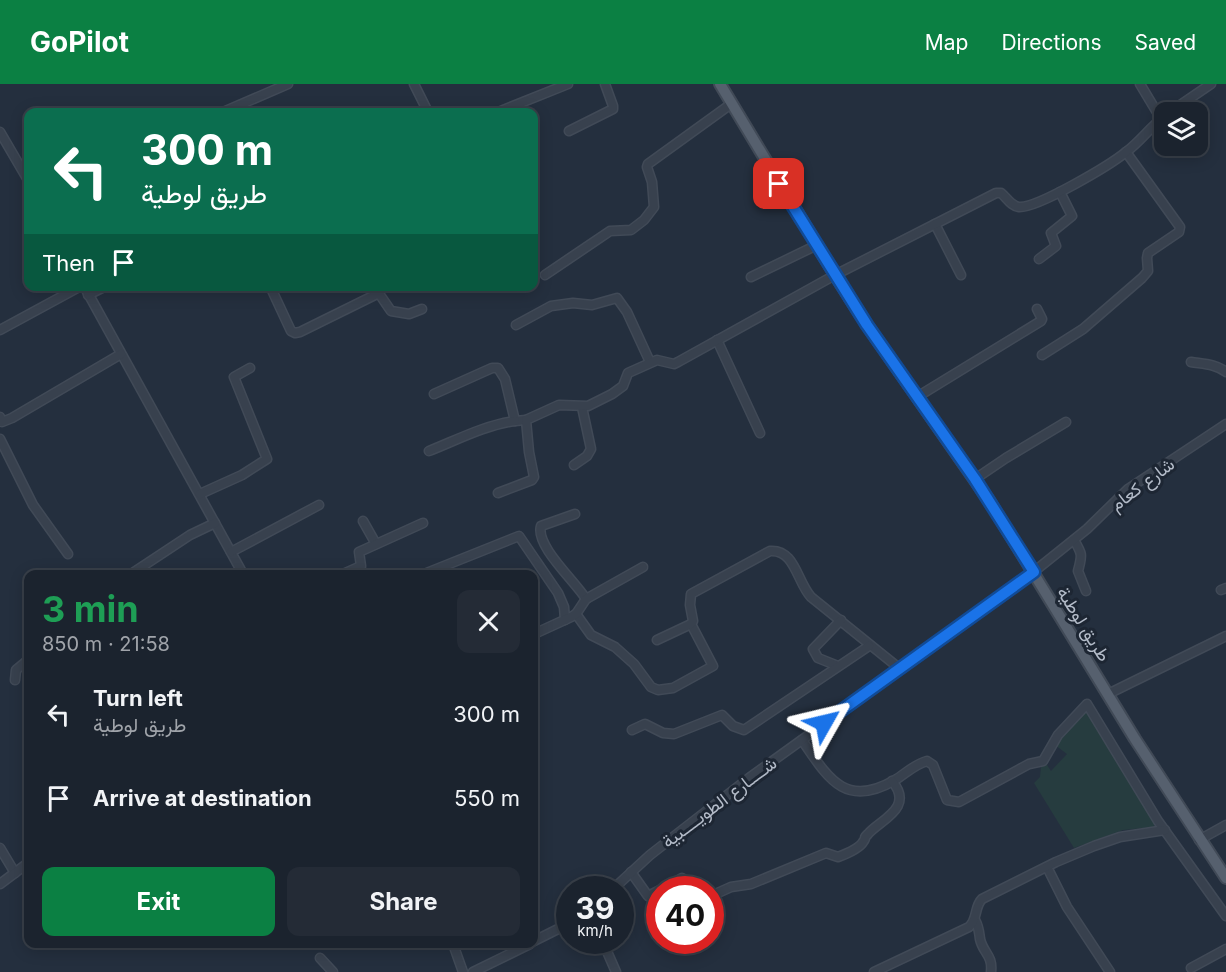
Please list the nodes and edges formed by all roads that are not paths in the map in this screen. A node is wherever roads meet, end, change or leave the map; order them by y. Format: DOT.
graph roads {
  1 [pos="288,84"];
  2 [pos="414,84"];
  3 [pos="568,84"];
  4 [pos="605,84"];
  5 [pos="720,84"];
  6 [pos="1140,84"];
  7 [pos="1211,84"];
  8 [pos="1185,102"];
  9 [pos="731,104"];
  10 [pos="1154,106"];
  11 [pos="234,108"];
  12 [pos="426,108"];
  13 [pos="508,108"];
  14 [pos="1154,126"];
  15 [pos="569,131"];
  16 [pos="0,132"];
  17 [pos="1126,152"];
  18 [pos="24,173"];
  19 [pos="1060,192"];
  20 [pos="935,224"];
  21 [pos="816,245"];
  22 [pos="1040,259"];
  23 [pos="835,274"];
  24 [pos="545,275"];
  25 [pos="962,275"];
  26 [pos="751,277"];
  27 [pos="81,291"];
  28 [pos="86,291"];
  29 [pos="272,291"];
  30 [pos="422,309"];
  31 [pos="1037,309"];
  32 [pos="516,325"];
  33 [pos="0,330"];
  34 [pos="717,340"];
  35 [pos="121,354"];
  36 [pos="1042,355"];
  37 [pos="650,362"];
  38 [pos="1191,362"];
  39 [pos="249,368"];
  40 [pos="1226,372"];
  41 [pos="434,394"];
  42 [pos="917,397"];
  43 [pos="582,407"];
  44 [pos="526,420"];
  45 [pos="1,421"];
  46 [pos="515,421"];
  47 [pos="1066,422"];
  48 [pos="1226,423"];
  49 [pos="760,433"];
  50 [pos="0,439"];
  51 [pos="429,451"];
  52 [pos="574,465"];
  53 [pos="975,479"];
  54 [pos="498,493"];
  55 [pos="200,494"];
  56 [pos="319,505"];
  57 [pos="575,514"];
  58 [pos="363,521"];
  59 [pos="215,523"];
  60 [pos="423,523"];
  61 [pos="1074,540"];
  62 [pos="376,543"];
  63 [pos="231,552"];
  64 [pos="68,554"];
  65 [pos="643,567"];
  66 [pos="137,570"];
  67 [pos="241,570"];
  68 [pos="352,570"];
  69 [pos="434,570"];
  70 [pos="1034,572"];
  71 [pos="1086,591"];
  72 [pos="586,599"];
  73 [pos="576,614"];
  74 [pos="565,620"];
  75 [pos="841,620"];
  76 [pos="691,624"];
  77 [pos="538,632"];
  78 [pos="1226,636"];
  79 [pos="657,640"];
  80 [pos="869,646"];
  81 [pos="24,663"];
  82 [pos="838,666"];
  83 [pos="899,668"];
  84 [pos="15,680"];
  85 [pos="1108,694"];
  86 [pos="632,730"];
  87 [pos="802,740"];
  88 [pos="892,781"];
  89 [pos="1226,825"];
  90 [pos="1165,830"];
  91 [pos="1200,840"];
  92 [pos="0,848"];
  93 [pos="24,866"];
  94 [pos="1047,867"];
  95 [pos="631,872"];
  96 [pos="15,873"];
  97 [pos="627,876"];
  98 [pos="1226,878"];
  99 [pos="0,884"];
  100 [pos="724,890"];
  101 [pos="646,893"];
  102 [pos="1226,916"];
  103 [pos="975,920"];
  104 [pos="556,929"];
  105 [pos="538,939"];
  106 [pos="454,948"];
  107 [pos="520,948"];
  108 [pos="1226,949"];
  109 [pos="608,954"];
  110 [pos="320,958"];
  111 [pos="1191,968"];
  112 [pos="333,972"];
  113 [pos="463,972"];
  114 [pos="473,972"];
  115 [pos="616,972"];
  116 [pos="873,972"];
  117 [pos="991,972"];
  118 [pos="1110,972"];
  1 -- 11 [label="street"];
  2 -- 12 [label="street"];
  3 -- 13 [label="street"];
  4 -- 15 [label="street"];
  5 -- 9 [label="main road, طريق لوطية"];
  6 -- 10 [label="street"];
  7 -- 8 [label="street"];
  9 -- 21 [label="main road, طريق لوطية"];
  9 -- 24 [label="street"];
  14 -- 17 [label="street"];
  16 -- 18 [label="street"];
  17 -- 19 [label="street"];
  17 -- 36 [label="street"];
  19 -- 20 [label="street"];
  19 -- 22 [label="street"];
  20 -- 23 [label="street"];
  20 -- 25 [label="street"];
  21 -- 23 [label="main road, طريق لوطية"];
  21 -- 26 [label="street"];
  23 -- 34 [label="street"];
  23 -- 42 [label="main road, طريق لوطية"];
  27 -- 33 [label="street"];
  28 -- 35 [label="street"];
  29 -- 30 [label="street"];
  31 -- 42 [label="street"];
  32 -- 37 [label="street"];
  34 -- 37 [label="street"];
  34 -- 49 [label="street"];
  35 -- 45 [label="street"];
  35 -- 55 [label="street"];
  37 -- 43 [label="street"];
  38 -- 40 [label="street"];
  39 -- 55 [label="street"];
  41 -- 46 [label="street"];
  42 -- 53 [label="main road, طريق لوطية"];
  43 -- 44 [label="street"];
  43 -- 52 [label="street"];
  44 -- 46 [label="street"];
  44 -- 54 [label="street"];
  46 -- 51 [label="street"];
  47 -- 53 [label="street"];
  48 -- 61 [label="street, شارع كعام"];
  50 -- 64 [label="street"];
  53 -- 70 [label="main road, طريق لوطية"];
  55 -- 59 [label="street"];
  56 -- 63 [label="street"];
  57 -- 72 [label="street"];
  58 -- 62 [label="street"];
  59 -- 63 [label="street"];
  59 -- 66 [label="street"];
  60 -- 62 [label="street"];
  61 -- 70 [label="street, شارع كعام"];
  61 -- 71 [label="street"];
  62 -- 68 [label="street"];
  63 -- 67 [label="street"];
  65 -- 72 [label="street"];
  69 -- 74 [label="street"];
  70 -- 83 [label="street, شــــارع الطويــــبية"];
  70 -- 85 [label="main road, طريق لوطية"];
  72 -- 73 [label="street"];
  73 -- 74 [label="street"];
  73 -- 76 [label="street"];
  74 -- 77 [label="street"];
  75 -- 76 [label="street"];
  75 -- 80 [label="street"];
  75 -- 82 [label="street"];
  76 -- 79 [label="street"];
  78 -- 85 [label="street"];
  80 -- 82 [label="street"];
  80 -- 83 [label="street"];
  81 -- 84 [label="street"];
  82 -- 86 [label="street"];
  83 -- 87 [label="street, شــــارع الطويــــبية"];
  85 -- 91 [label="main road, طريق لوطية"];
  87 -- 88 [label="street"];
  87 -- 95 [label="street, شــــارع الطويــــبية"];
  88 -- 90 [label="street"];
  88 -- 100 [label="street"];
  89 -- 91 [label="street"];
  90 -- 94 [label="street"];
  90 -- 102 [label="street"];
  91 -- 98 [label="main road, طريق لوطية"];
  92 -- 96 [label="street"];
  93 -- 96 [label="street"];
  94 -- 103 [label="street"];
  94 -- 118 [label="street"];
  95 -- 97 [label="street, شــــارع الطويــــبية"];
  95 -- 101 [label="street"];
  96 -- 99 [label="street"];
  103 -- 116 [label="street"];
  103 -- 117 [label="street"];
  104 -- 105 [label="street"];
  106 -- 113 [label="street"];
  107 -- 114 [label="street"];
  108 -- 111 [label="street"];
  109 -- 115 [label="street"];
  110 -- 112 [label="street"];
}
